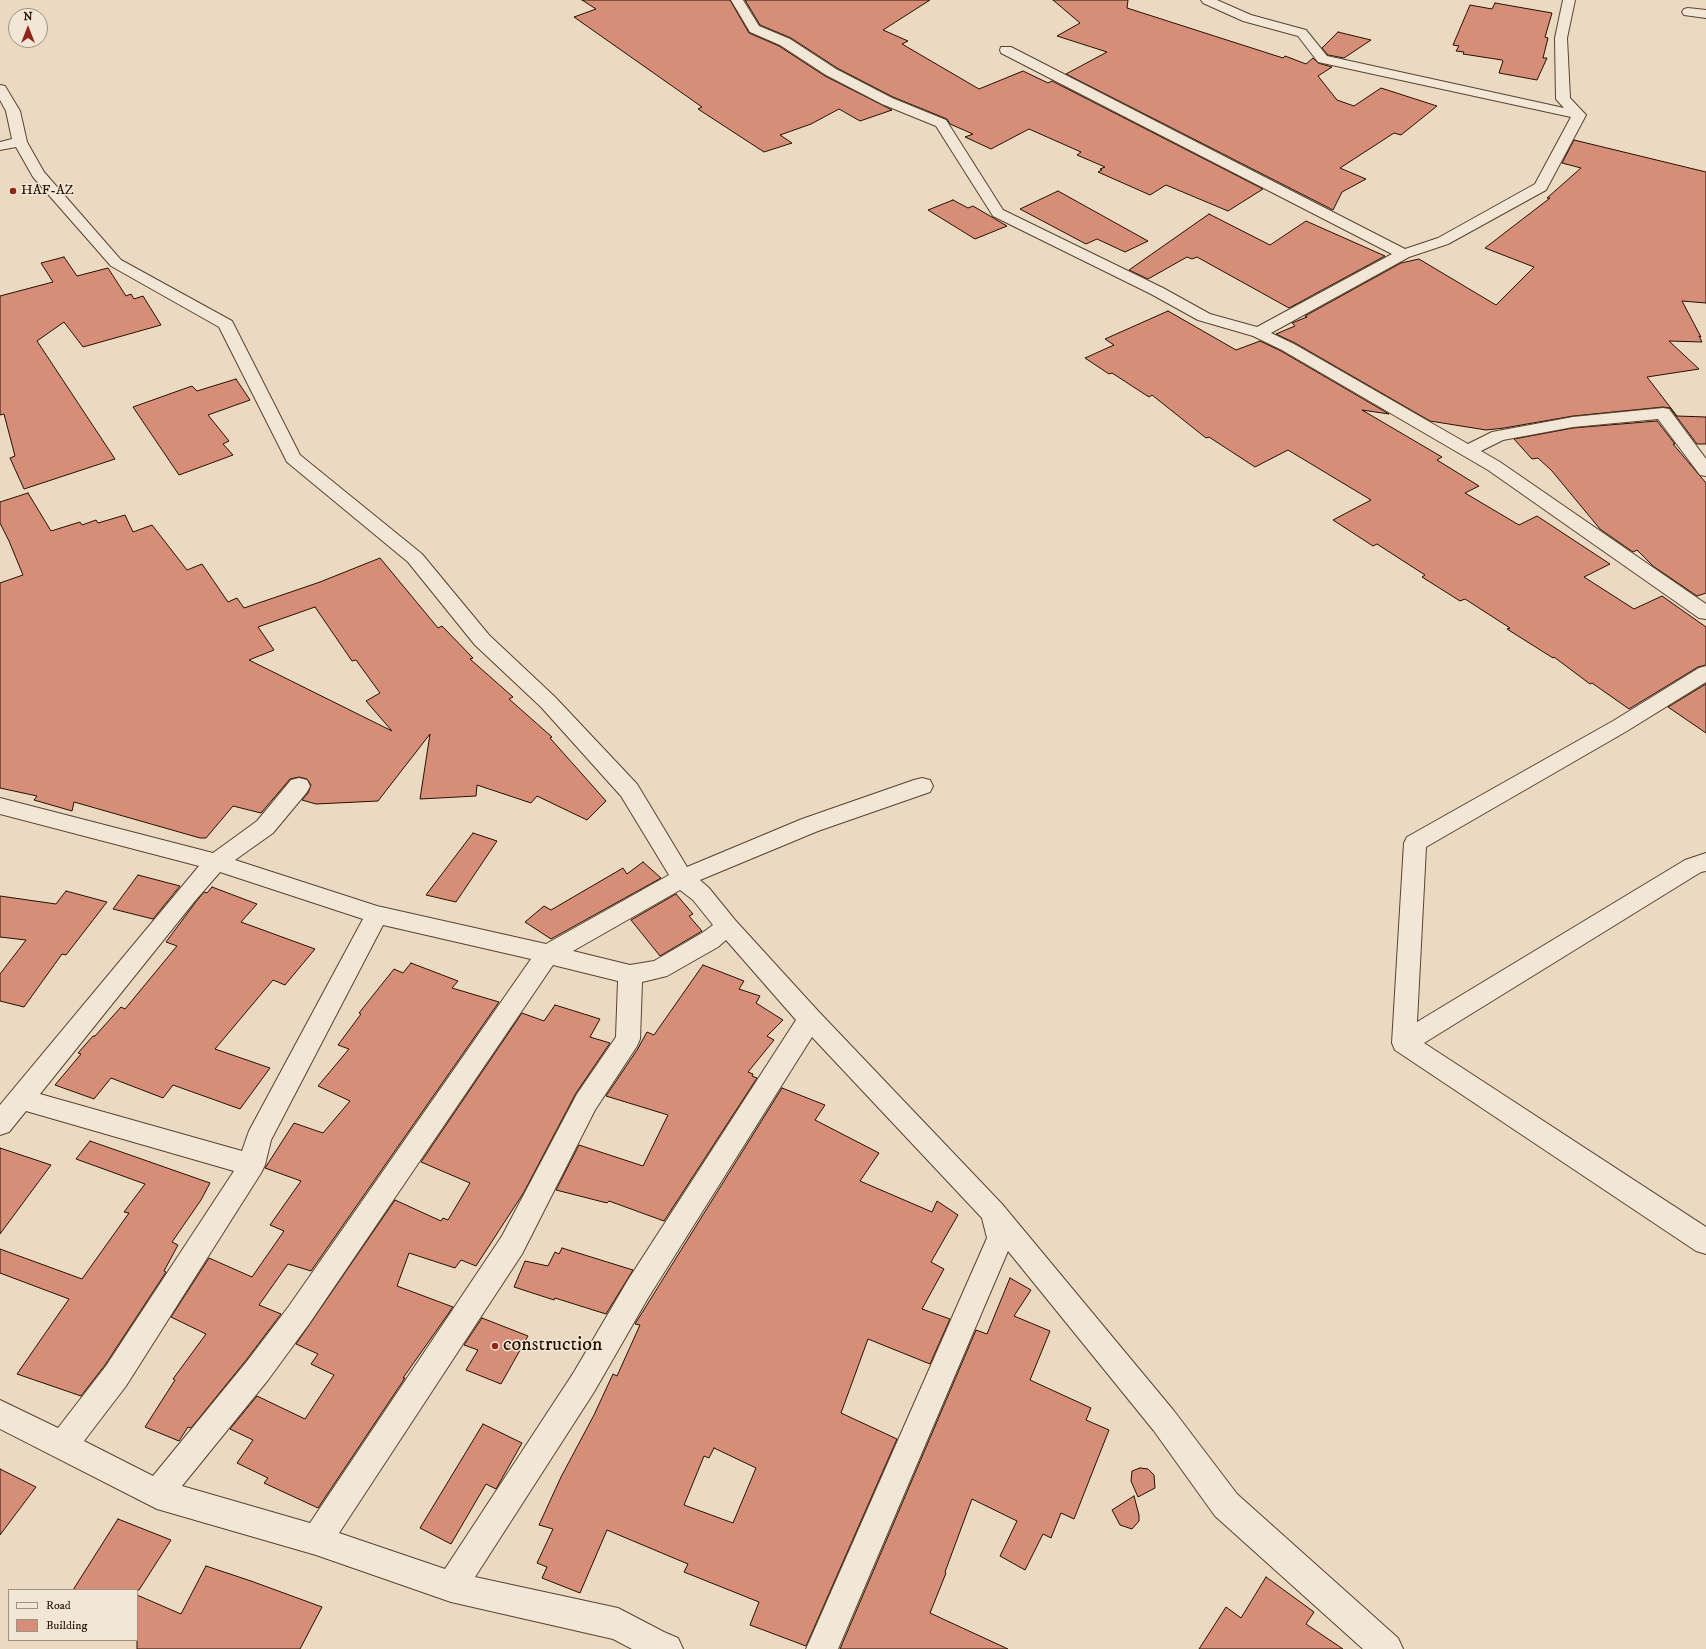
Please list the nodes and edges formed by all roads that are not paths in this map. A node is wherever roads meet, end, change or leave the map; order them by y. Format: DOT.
graph roads {
  1 [pos="737,0"];
  2 [pos="1207,0"];
  3 [pos="1569,0"];
  4 [pos="1688,12"];
  5 [pos="1706,14"];
  6 [pos="1006,50"];
  7 [pos="0,89"];
  8 [pos="1579,115"];
  9 [pos="10,144"];
  10 [pos="1404,254"];
  11 [pos="1259,333"];
  12 [pos="1468,451"];
  13 [pos="1706,471"];
  14 [pos="1706,613"];
  15 [pos="1706,673"];
  16 [pos="299,786"];
  17 [pos="922,786"];
  18 [pos="0,806"];
  19 [pos="216,862"];
  20 [pos="1706,862"];
  21 [pos="682,878"];
  22 [pos="377,915"];
  23 [pos="727,926"];
  24 [pos="548,954"];
  25 [pos="630,975"];
  26 [pos="810,1019"];
  27 [pos="1404,1043"];
  28 [pos="21,1099"];
  29 [pos="0,1124"];
  30 [pos="252,1165"];
  31 [pos="993,1212"];
  32 [pos="1706,1242"];
  33 [pos="0,1414"];
  34 [pos="62,1446"];
  35 [pos="157,1494"];
  36 [pos="316,1540"];
  37 [pos="451,1587"];
  38 [pos="667,1649"];
  39 [pos="822,1649"];
  40 [pos="1387,1649"];
  1 -- 11 [label="street"];
  2 -- 8 [label="street"];
  3 -- 8 [label="street"];
  4 -- 5 [label="street"];
  6 -- 10 [label="street"];
  7 -- 9 [label="street"];
  8 -- 10 [label="street"];
  9 -- 21 [label="street"];
  10 -- 11 [label="street"];
  11 -- 12 [label="street"];
  12 -- 13 [label="street"];
  12 -- 14 [label="street"];
  15 -- 27 [label="street"];
  16 -- 19 [label="street"];
  17 -- 21 [label="street"];
  18 -- 19 [label="street"];
  19 -- 22 [label="street"];
  19 -- 28 [label="street"];
  20 -- 27 [label="street"];
  21 -- 23 [label="street"];
  21 -- 24 [label="street"];
  22 -- 24 [label="street"];
  22 -- 30 [label="street"];
  23 -- 25 [label="street"];
  23 -- 26 [label="street"];
  24 -- 25 [label="street"];
  24 -- 35 [label="street"];
  25 -- 36 [label="street"];
  26 -- 31 [label="street"];
  26 -- 37 [label="street"];
  27 -- 32 [label="street"];
  28 -- 29 [label="street"];
  28 -- 30 [label="street"];
  30 -- 34 [label="street"];
  31 -- 39 [label="street"];
  31 -- 40 [label="street"];
  33 -- 34 [label="street"];
  34 -- 35 [label="street"];
  35 -- 36 [label="street"];
  36 -- 37 [label="street"];
  37 -- 38 [label="street"];
}
